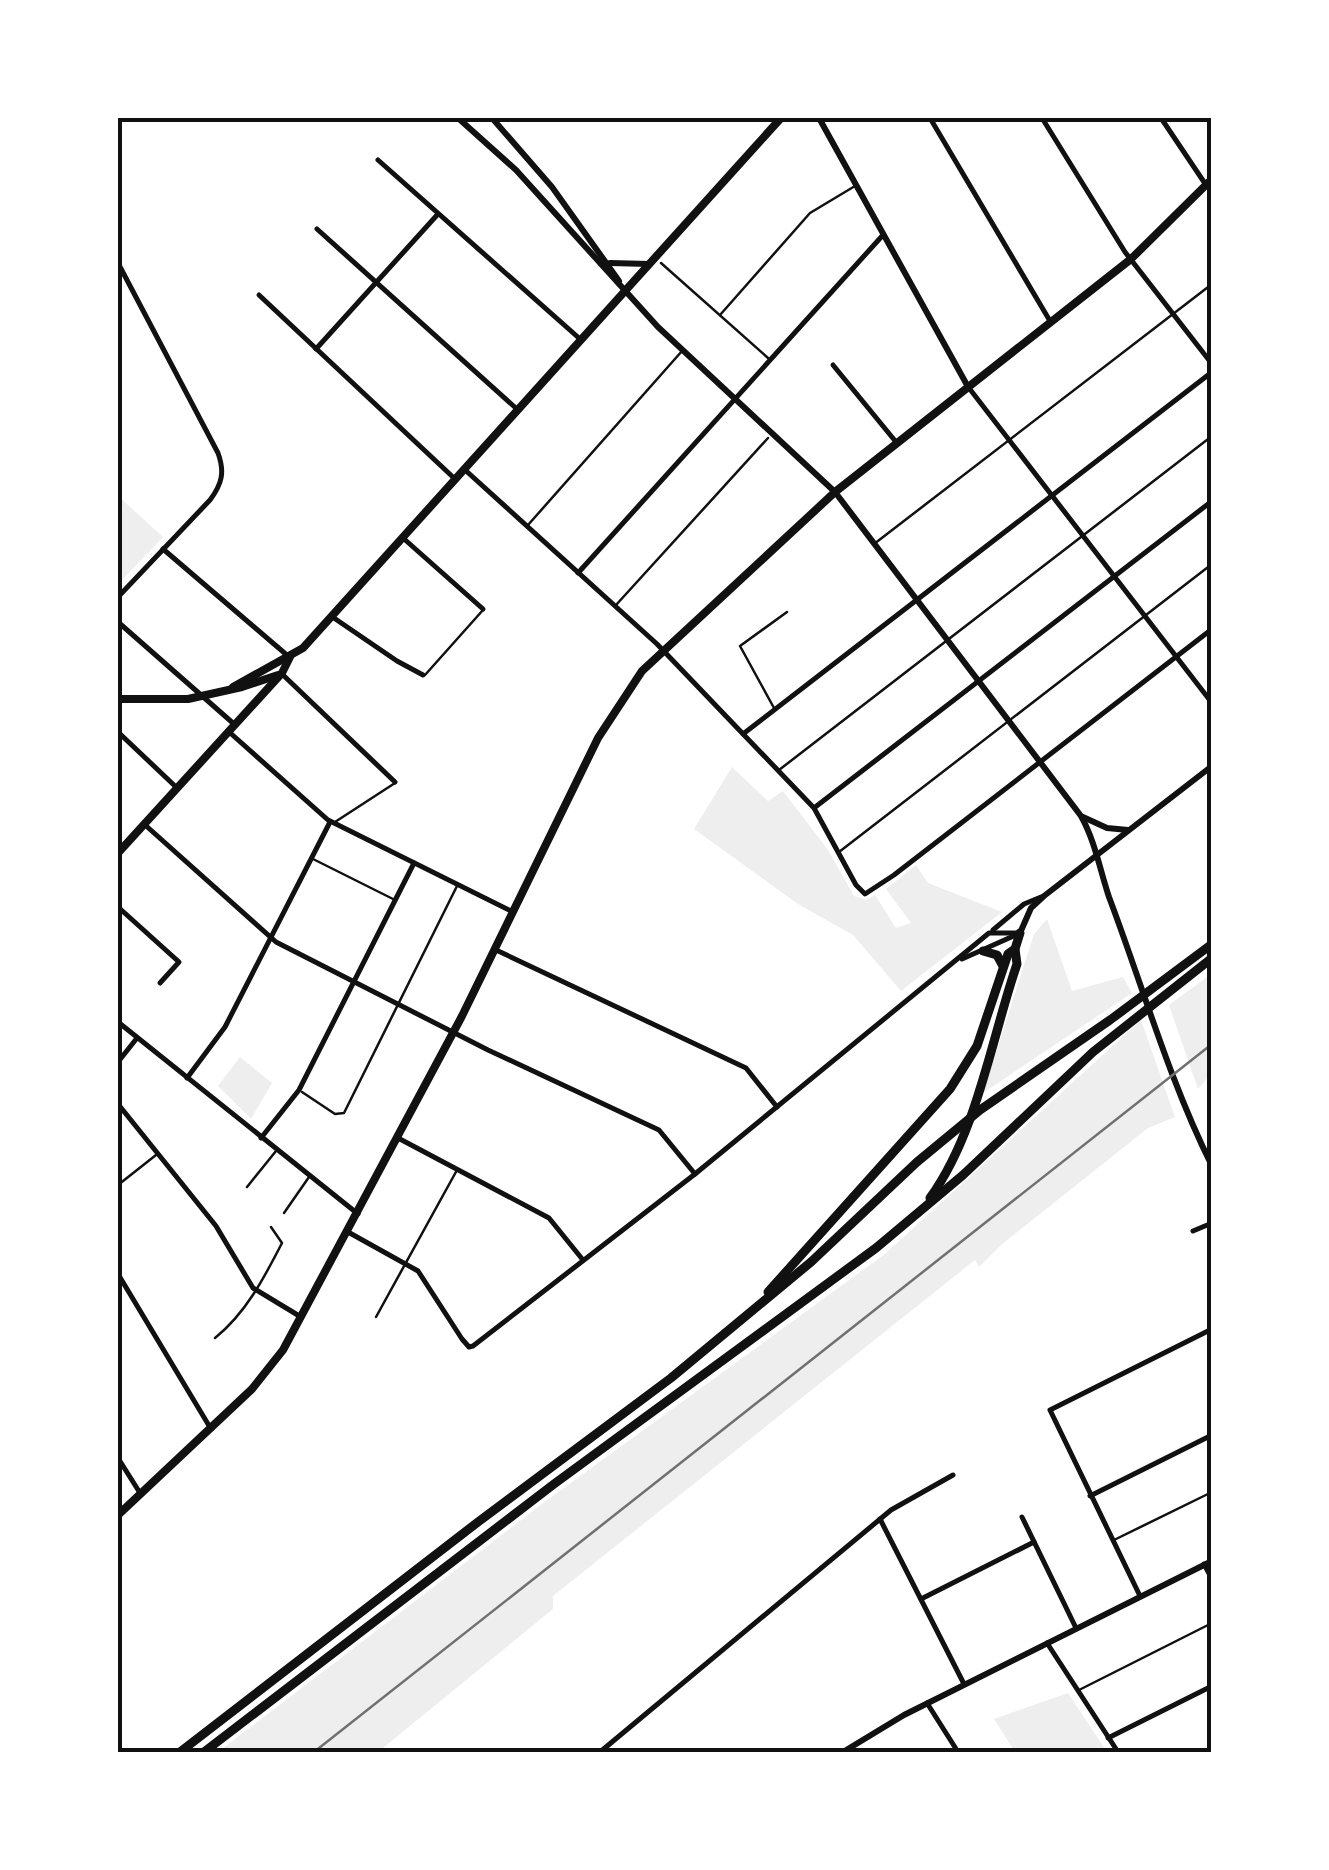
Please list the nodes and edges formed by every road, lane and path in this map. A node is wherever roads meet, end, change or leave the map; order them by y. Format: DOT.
graph roads {
  1 [pos="458,118"];
  2 [pos="492,118"];
  3 [pos="781,118"];
  4 [pos="819,118"];
  5 [pos="930,118"];
  6 [pos="1042,118"];
  7 [pos="1162,118"];
  8 [pos="528,158"];
  9 [pos="378,160"];
  10 [pos="516,170"];
  11 [pos="1209,182"];
  12 [pos="856,186"];
  13 [pos="438,214"];
  14 [pos="318,229"];
  15 [pos="883,235"];
  16 [pos="1131,258"];
  17 [pos="118,262"];
  18 [pos="610,263"];
  19 [pos="648,264"];
  20 [pos="662,264"];
  21 [pos="376,282"];
  22 [pos="1212,284"];
  23 [pos="625,291"];
  24 [pos="259,295"];
  25 [pos="1173,313"];
  26 [pos="720,315"];
  27 [pos="1050,321"];
  28 [pos="580,340"];
  29 [pos="316,349"];
  30 [pos="682,351"];
  31 [pos="769,359"];
  32 [pos="1212,364"];
  33 [pos="834,365"];
  34 [pos="1212,372"];
  35 [pos="966,385"];
  36 [pos="735,398"];
  37 [pos="518,410"];
  38 [pos="1212,436"];
  39 [pos="768,438"];
  40 [pos="1009,441"];
  41 [pos="896,442"];
  42 [pos="464,469"];
  43 [pos="455,479"];
  44 [pos="834,492"];
  45 [pos="1052,496"];
  46 [pos="1212,501"];
  47 [pos="527,526"];
  48 [pos="1082,536"];
  49 [pos="402,537"];
  50 [pos="873,545"];
  51 [pos="163,549"];
  52 [pos="1212,564"];
  53 [pos="578,573"];
  54 [pos="1114,576"];
  55 [pos="118,596"];
  56 [pos="916,601"];
  57 [pos="615,606"];
  58 [pos="483,609"];
  59 [pos="788,612"];
  60 [pos="331,616"];
  61 [pos="1145,616"];
  62 [pos="118,622"];
  63 [pos="1212,629"];
  64 [pos="946,640"];
  65 [pos="664,651"];
  66 [pos="1176,656"];
  67 [pos="290,657"];
  68 [pos="282,673"];
  69 [pos="424,675"];
  70 [pos="978,681"];
  71 [pos="234,687"];
  72 [pos="201,697"];
  73 [pos="1210,697"];
  74 [pos="118,699"];
  75 [pos="775,709"];
  76 [pos="1009,721"];
  77 [pos="231,727"];
  78 [pos="118,732"];
  79 [pos="744,734"];
  80 [pos="1040,762"];
  81 [pos="1212,766"];
  82 [pos="778,771"];
  83 [pos="395,782"];
  84 [pos="176,787"];
  85 [pos="814,808"];
  86 [pos="1081,816"];
  87 [pos="332,822"];
  88 [pos="144,824"];
  89 [pos="1129,830"];
  90 [pos="838,852"];
  91 [pos="118,853"];
  92 [pos="311,858"];
  93 [pos="1096,858"];
  94 [pos="414,862"];
  95 [pos="458,885"];
  96 [pos="1044,896"];
  97 [pos="395,900"];
  98 [pos="118,907"];
  99 [pos="513,912"];
  100 [pos="989,933"];
  101 [pos="1020,933"];
  102 [pos="272,938"];
  103 [pos="1212,944"];
  104 [pos="1015,948"];
  105 [pos="495,949"];
  106 [pos="984,951"];
  107 [pos="1212,958"];
  108 [pos="959,960"];
  109 [pos="1002,973"];
  110 [pos="354,980"];
  111 [pos="160,983"];
  112 [pos="398,1003"];
  113 [pos="118,1022"];
  114 [pos="454,1032"];
  115 [pos="137,1038"];
  116 [pos="118,1062"];
  117 [pos="187,1078"];
  118 [pos="300,1090"];
  119 [pos="118,1104"];
  120 [pos="777,1107"];
  121 [pos="262,1138"];
  122 [pos="398,1138"];
  123 [pos="277,1150"];
  124 [pos="158,1153"];
  125 [pos="1212,1166"];
  126 [pos="457,1170"];
  127 [pos="695,1174"];
  128 [pos="310,1176"];
  129 [pos="118,1185"];
  130 [pos="247,1187"];
  131 [pos="923,1209"];
  132 [pos="284,1213"];
  133 [pos="358,1214"];
  134 [pos="1212,1223"];
  135 [pos="271,1227"];
  136 [pos="348,1232"];
  137 [pos="1194,1232"];
  138 [pos="583,1260"];
  139 [pos="404,1263"];
  140 [pos="118,1274"];
  141 [pos="256,1291"];
  142 [pos="758,1306"];
  143 [pos="301,1317"];
  144 [pos="376,1317"];
  145 [pos="1212,1329"];
  146 [pos="214,1338"];
  147 [pos="211,1429"];
  148 [pos="1212,1435"];
  149 [pos="118,1458"];
  150 [pos="953,1475"];
  151 [pos="1212,1492"];
  152 [pos="141,1496"];
  153 [pos="1090,1496"];
  154 [pos="118,1515"];
  155 [pos="1022,1517"];
  156 [pos="880,1519"];
  157 [pos="1113,1541"];
  158 [pos="1034,1542"];
  159 [pos="1208,1562"];
  160 [pos="1212,1579"];
  161 [pos="1140,1596"];
  162 [pos="921,1599"];
  163 [pos="1212,1624"];
  164 [pos="1076,1628"];
  165 [pos="1047,1643"];
  166 [pos="964,1684"];
  167 [pos="1212,1686"];
  168 [pos="1078,1691"];
  169 [pos="927,1703"];
  170 [pos="1108,1738"];
  171 [pos="1212,1748"];
  172 [pos="180,1752"];
  173 [pos="204,1752"];
  174 [pos="600,1752"];
  175 [pos="843,1752"];
  176 [pos="958,1752"];
  177 [pos="1118,1752"];
  178 [pos="1202,1752"];
  1 -- 10 [label="main road"];
  2 -- 8 [label="main road"];
  3 -- 19 [label="main road"];
  4 -- 12 [label="main road"];
  5 -- 27 [label="street"];
  6 -- 16 [label="street"];
  7 -- 11 [label="street"];
  8 -- 10 [label="main road"];
  8 -- 18 [label="main road"];
  9 -- 13 [label="street"];
  10 -- 23 [label="main road"];
  11 -- 16 [label="main road"];
  12 -- 15 [label="main road"];
  12 -- 26 [label="lane"];
  13 -- 21 [label="street"];
  13 -- 28 [label="street"];
  14 -- 21 [label="street"];
  15 -- 31 [label="street"];
  15 -- 35 [label="main road"];
  16 -- 25 [label="street"];
  16 -- 27 [label="main road"];
  17 -- 51 [label="street"];
  18 -- 19 [label="main road"];
  18 -- 23 [label="main road"];
  19 -- 23 [label="main road"];
  20 -- 26 [label="lane"];
  21 -- 29 [label="street"];
  21 -- 37 [label="street"];
  22 -- 25 [label="lane"];
  23 -- 28 [label="main road"];
  23 -- 30 [label="main road"];
  24 -- 29 [label="street"];
  25 -- 32 [label="street"];
  25 -- 40 [label="lane"];
  26 -- 31 [label="lane"];
  27 -- 35 [label="main road"];
  28 -- 37 [label="main road"];
  29 -- 43 [label="street"];
  30 -- 36 [label="main road"];
  30 -- 47 [label="lane"];
  31 -- 36 [label="street"];
  33 -- 41 [label="street"];
  34 -- 45 [label="street"];
  35 -- 40 [label="street"];
  35 -- 41 [label="main road"];
  36 -- 44 [label="main road"];
  36 -- 53 [label="street"];
  37 -- 42 [label="main road"];
  38 -- 48 [label="lane"];
  39 -- 57 [label="lane"];
  40 -- 45 [label="street"];
  40 -- 50 [label="lane"];
  41 -- 44 [label="main road"];
  42 -- 43 [label="main road"];
  42 -- 47 [label="street"];
  43 -- 49 [label="main road"];
  44 -- 50 [label="main road"];
  44 -- 65 [label="main road"];
  45 -- 48 [label="street"];
  45 -- 56 [label="street"];
  46 -- 54 [label="street"];
  47 -- 53 [label="street"];
  48 -- 54 [label="street"];
  48 -- 64 [label="lane"];
  49 -- 58 [label="street"];
  49 -- 60 [label="main road"];
  50 -- 56 [label="main road"];
  51 -- 55 [label="street"];
  51 -- 67 [label="street"];
  52 -- 61 [label="lane"];
  53 -- 57 [label="street"];
  54 -- 61 [label="street"];
  54 -- 70 [label="street"];
  56 -- 64 [label="main road"];
  56 -- 75 [label="street"];
  57 -- 65 [label="street"];
  58 -- 69 [label="lane"];
  59 -- 75 [label="lane"];
  60 -- 67 [label="main road"];
  60 -- 69 [label="street"];
  61 -- 66 [label="street"];
  61 -- 76 [label="lane"];
  62 -- 72 [label="street"];
  63 -- 66 [label="street"];
  64 -- 70 [label="main road"];
  64 -- 82 [label="lane"];
  65 -- 79 [label="street"];
  65 -- 99 [label="main road"];
  66 -- 73 [label="street"];
  66 -- 80 [label="street"];
  67 -- 68 [label="main road"];
  67 -- 71 [label="main road"];
  68 -- 71 [label="main road"];
  68 -- 77 [label="main road"];
  68 -- 83 [label="street"];
  70 -- 76 [label="main road"];
  70 -- 85 [label="street"];
  71 -- 72 [label="main road"];
  72 -- 74 [label="main road"];
  72 -- 77 [label="street"];
  75 -- 79 [label="street"];
  76 -- 80 [label="main road"];
  76 -- 90 [label="lane"];
  77 -- 84 [label="main road"];
  77 -- 87 [label="street"];
  78 -- 84 [label="street"];
  79 -- 82 [label="street"];
  80 -- 86 [label="main road"];
  80 -- 90 [label="street"];
  81 -- 89 [label="main road"];
  82 -- 85 [label="street"];
  83 -- 87 [label="lane"];
  84 -- 88 [label="main road"];
  85 -- 90 [label="street"];
  86 -- 89 [label="main road"];
  86 -- 93 [label="main road"];
  87 -- 92 [label="street"];
  87 -- 94 [label="street"];
  88 -- 91 [label="main road"];
  88 -- 102 [label="street"];
  89 -- 93 [label="main road"];
  92 -- 97 [label="lane"];
  92 -- 102 [label="street"];
  93 -- 96 [label="main road"];
  93 -- 125 [label="main road"];
  94 -- 95 [label="street"];
  94 -- 97 [label="street"];
  95 -- 99 [label="street"];
  95 -- 112 [label="lane"];
  96 -- 100 [label="street"];
  96 -- 101 [label="main road"];
  97 -- 110 [label="street"];
  98 -- 111 [label="street"];
  99 -- 105 [label="main road"];
  100 -- 101 [label="street"];
  100 -- 108 [label="street"];
  101 -- 104 [label="highway"];
  101 -- 106 [label="street"];
  102 -- 110 [label="street"];
  102 -- 117 [label="street"];
  103 -- 142 [label="highway"];
  104 -- 109 [label="highway"];
  104 -- 131 [label="highway"];
  105 -- 114 [label="main road"];
  105 -- 120 [label="street"];
  106 -- 108 [label="street"];
  106 -- 109 [label="highway"];
  107 -- 131 [label="highway"];
  108 -- 120 [label="street"];
  109 -- 142 [label="highway"];
  110 -- 112 [label="street"];
  110 -- 118 [label="street"];
  112 -- 114 [label="street"];
  112 -- 118 [label="lane"];
  113 -- 115 [label="street"];
  114 -- 122 [label="main road"];
  114 -- 127 [label="street"];
  115 -- 116 [label="street"];
  115 -- 117 [label="street"];
  117 -- 121 [label="street"];
  118 -- 121 [label="street"];
  119 -- 124 [label="street"];
  120 -- 127 [label="street"];
  121 -- 123 [label="street"];
  122 -- 126 [label="street"];
  122 -- 133 [label="main road"];
  123 -- 128 [label="street"];
  123 -- 130 [label="lane"];
  124 -- 129 [label="lane"];
  124 -- 141 [label="street"];
  126 -- 138 [label="street"];
  126 -- 139 [label="lane"];
  127 -- 138 [label="street"];
  128 -- 132 [label="lane"];
  128 -- 133 [label="street"];
  131 -- 173 [label="highway"];
  133 -- 136 [label="main road"];
  134 -- 137 [label="street"];
  135 -- 141 [label="lane"];
  136 -- 139 [label="street"];
  136 -- 143 [label="main road"];
  138 -- 139 [label="street"];
  139 -- 144 [label="lane"];
  140 -- 147 [label="street"];
  141 -- 143 [label="street"];
  141 -- 146 [label="lane"];
  142 -- 172 [label="highway"];
  143 -- 147 [label="main road"];
  145 -- 153 [label="street"];
  147 -- 152 [label="main road"];
  148 -- 153 [label="street"];
  149 -- 152 [label="street"];
  150 -- 156 [label="street"];
  151 -- 157 [label="lane"];
  152 -- 154 [label="main road"];
  153 -- 157 [label="street"];
  155 -- 158 [label="street"];
  156 -- 162 [label="street"];
  156 -- 174 [label="street"];
  157 -- 161 [label="street"];
  158 -- 162 [label="street"];
  158 -- 164 [label="street"];
  159 -- 160 [label="street"];
  159 -- 161 [label="main road"];
  161 -- 164 [label="main road"];
  162 -- 166 [label="street"];
  163 -- 168 [label="lane"];
  164 -- 165 [label="main road"];
  165 -- 166 [label="main road"];
  165 -- 168 [label="street"];
  166 -- 169 [label="main road"];
  167 -- 170 [label="street"];
  168 -- 170 [label="street"];
  169 -- 175 [label="main road"];
  169 -- 176 [label="street"];
  170 -- 177 [label="street"];
  171 -- 178 [label="lane"];
}
